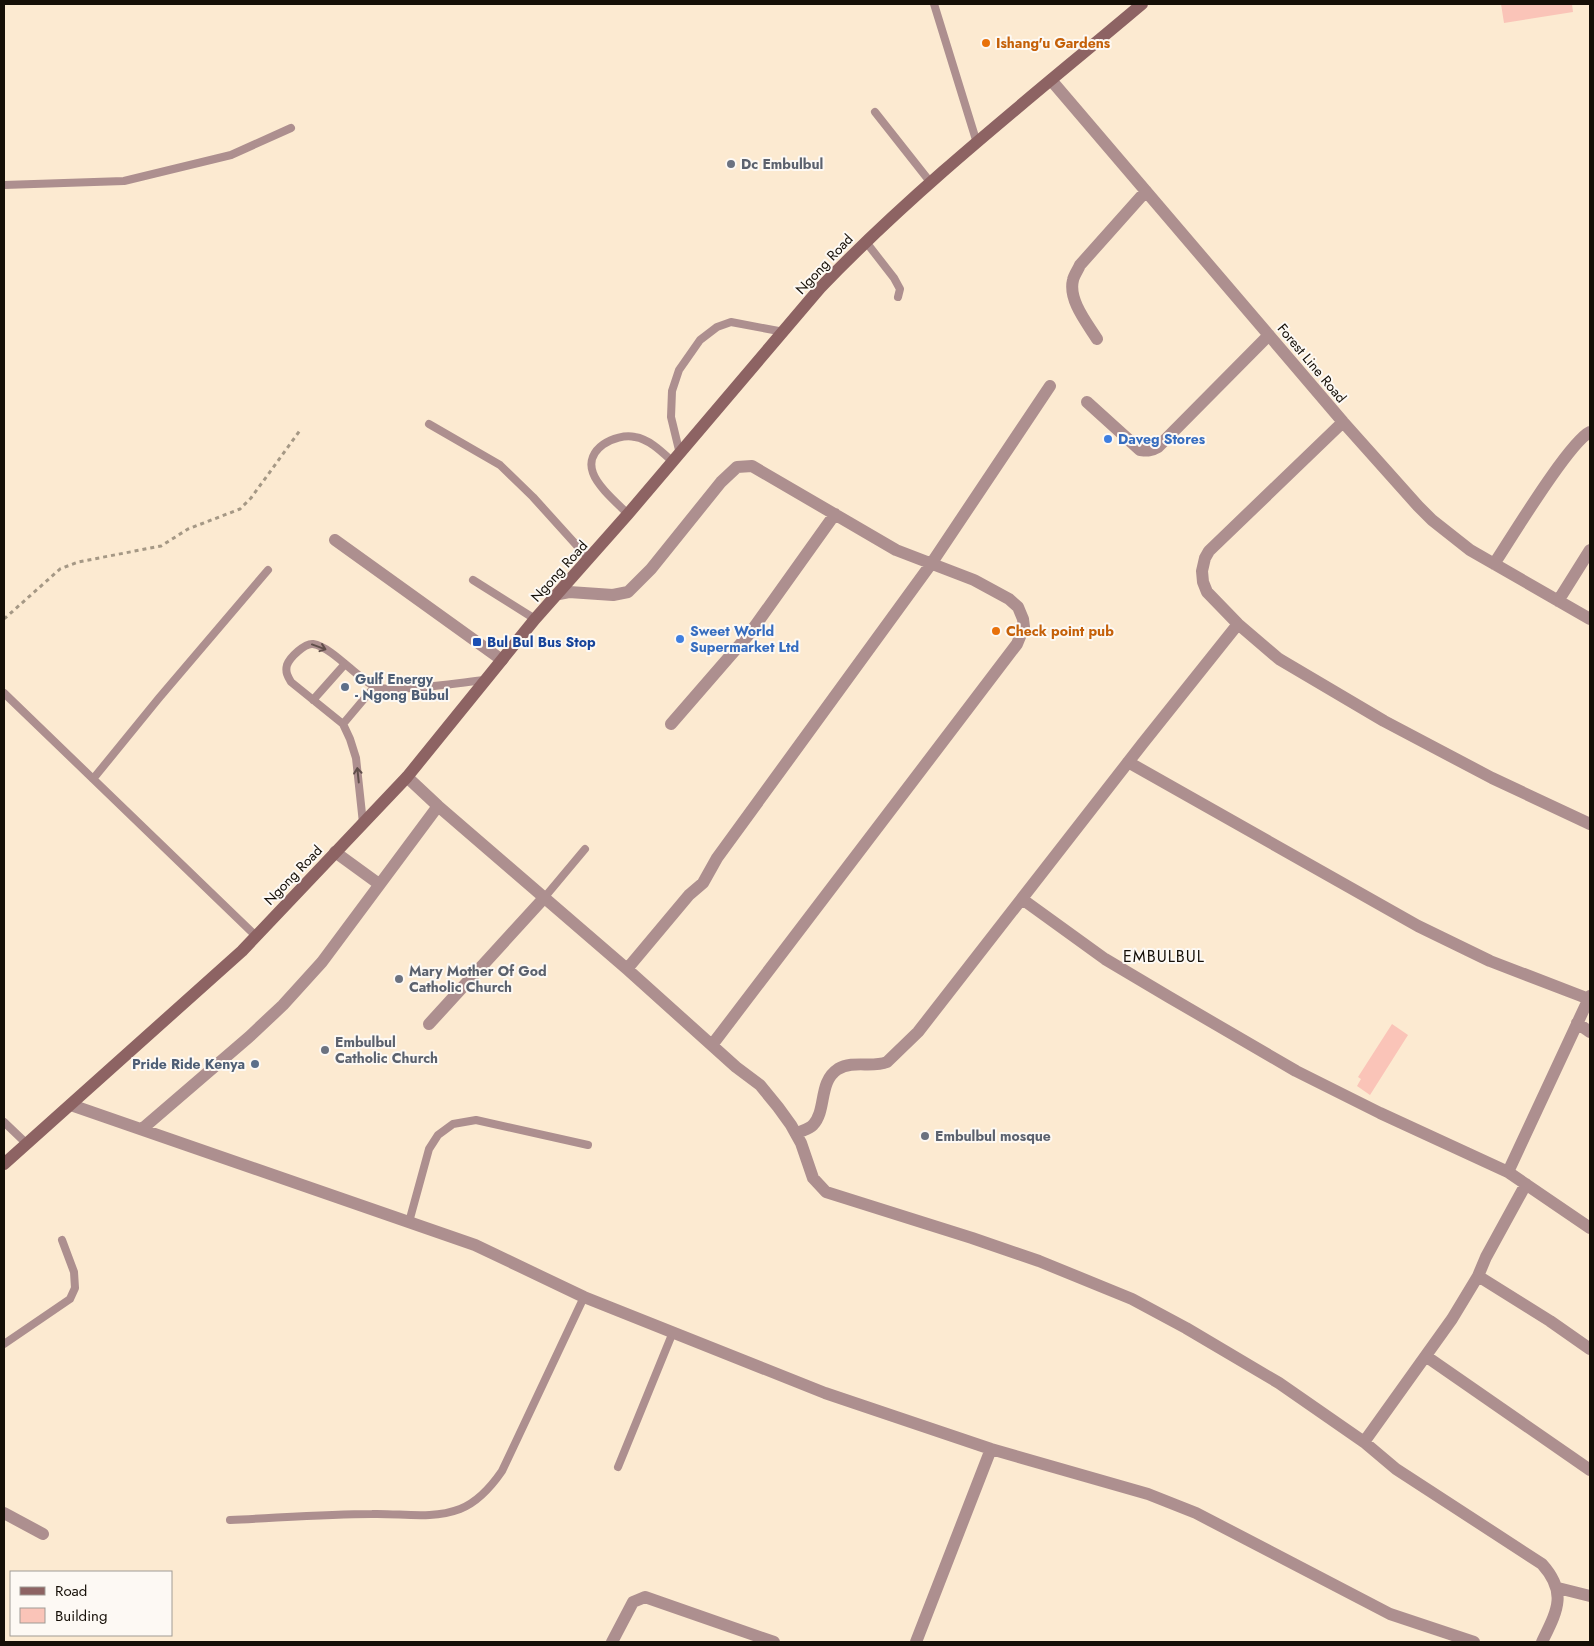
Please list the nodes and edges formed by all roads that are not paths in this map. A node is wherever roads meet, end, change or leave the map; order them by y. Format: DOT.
graph roads {
  1 [pos="934,4"];
  2 [pos="1142,4"];
  3 [pos="1051,80"];
  4 [pos="875,112"];
  5 [pos="291,128"];
  6 [pos="977,144"];
  7 [pos="931,183"];
  8 [pos="4,185"];
  9 [pos="1146,191"];
  10 [pos="866,242"];
  11 [pos="898,297"];
  12 [pos="784,332"];
  13 [pos="1269,335"];
  14 [pos="1097,339"];
  15 [pos="1050,386"];
  16 [pos="1087,402"];
  17 [pos="1343,422"];
  18 [pos="429,424"];
  19 [pos="1590,432"];
  20 [pos="676,458"];
  21 [pos="628,514"];
  22 [pos="835,514"];
  23 [pos="336,540"];
  24 [pos="1590,550"];
  25 [pos="589,559"];
  26 [pos="932,564"];
  27 [pos="1494,564"];
  28 [pos="268,570"];
  29 [pos="473,580"];
  30 [pos="559,594"];
  31 [pos="1558,601"];
  32 [pos="535,619"];
  33 [pos="1590,619"];
  34 [pos="1238,624"];
  35 [pos="502,660"];
  36 [pos="345,664"];
  37 [pos="485,680"];
  38 [pos="375,686"];
  39 [pos="4,693"];
  40 [pos="313,700"];
  41 [pos="342,724"];
  42 [pos="671,724"];
  43 [pos="1128,762"];
  44 [pos="407,777"];
  45 [pos="93,779"];
  46 [pos="438,806"];
  47 [pos="363,824"];
  48 [pos="1590,824"];
  49 [pos="585,849"];
  50 [pos="336,852"];
  51 [pos="379,884"];
  52 [pos="544,898"];
  53 [pos="1022,898"];
  54 [pos="256,936"];
  55 [pos="627,969"];
  56 [pos="1589,998"];
  57 [pos="1577,1023"];
  58 [pos="429,1024"];
  59 [pos="1590,1032"];
  60 [pos="712,1045"];
  61 [pos="71,1105"];
  62 [pos="4,1122"];
  63 [pos="142,1129"];
  64 [pos="796,1134"];
  65 [pos="27,1144"];
  66 [pos="588,1145"];
  67 [pos="4,1164"];
  68 [pos="1508,1172"];
  69 [pos="1526,1184"];
  70 [pos="409,1222"];
  71 [pos="1590,1228"];
  72 [pos="62,1240"];
  73 [pos="1478,1276"];
  74 [pos="584,1297"];
  75 [pos="673,1332"];
  76 [pos="4,1344"];
  77 [pos="1590,1349"];
  78 [pos="1427,1357"];
  79 [pos="1364,1442"];
  80 [pos="991,1449"];
  81 [pos="618,1467"];
  82 [pos="1590,1470"];
  83 [pos="4,1513"];
  84 [pos="230,1520"];
  85 [pos="43,1534"];
  86 [pos="1558,1588"];
  87 [pos="1590,1596"];
  88 [pos="612,1642"];
  89 [pos="774,1642"];
  90 [pos="916,1642"];
  91 [pos="1474,1642"];
  92 [pos="1542,1642"];
  1 -- 6 [label="lane"];
  2 -- 3 [label="main road, Ngong Road"];
  3 -- 6 [label="main road, Ngong Road"];
  3 -- 9 [label="street, Forest Line Road"];
  4 -- 7 [label="lane"];
  5 -- 8 [label="lane"];
  6 -- 7 [label="main road, Ngong Road"];
  7 -- 10 [label="main road, Ngong Road"];
  9 -- 13 [label="street, Forest Line Road"];
  9 -- 14 [label="street"];
  10 -- 11 [label="lane"];
  10 -- 12 [label="main road, Ngong Road"];
  12 -- 20 [label="main road, Ngong Road"];
  12 -- 20 [label="lane"];
  13 -- 16 [label="street"];
  13 -- 17 [label="street, Forest Line Road"];
  15 -- 26 [label="street"];
  17 -- 27 [label="street, Forest Line Road"];
  17 -- 34 [label="street"];
  18 -- 25 [label="lane"];
  19 -- 27 [label="street"];
  20 -- 21 [label="main road, Ngong Road"];
  20 -- 21 [label="lane"];
  21 -- 25 [label="main road, Ngong Road"];
  22 -- 26 [label="street"];
  22 -- 30 [label="street"];
  22 -- 42 [label="street"];
  23 -- 35 [label="street"];
  24 -- 31 [label="street"];
  25 -- 30 [label="main road, Ngong Road"];
  26 -- 55 [label="street"];
  26 -- 60 [label="street"];
  27 -- 31 [label="street, Forest Line Road"];
  28 -- 45 [label="lane"];
  29 -- 32 [label="lane"];
  30 -- 32 [label="main road, Ngong Road"];
  31 -- 33 [label="street, Forest Line Road"];
  32 -- 35 [label="main road, Ngong Road"];
  34 -- 43 [label="street"];
  34 -- 48 [label="street"];
  35 -- 37 [label="main road, Ngong Road"];
  36 -- 38 [label="lane"];
  36 -- 40 [label="lane"];
  40 -- 36 [label="lane, one-way"];
  37 -- 38 [label="lane"];
  37 -- 44 [label="main road, Ngong Road"];
  38 -- 41 [label="lane"];
  39 -- 45 [label="lane"];
  40 -- 41 [label="lane"];
  47 -- 41 [label="lane, one-way"];
  43 -- 53 [label="street"];
  43 -- 56 [label="street"];
  44 -- 46 [label="street"];
  44 -- 47 [label="main road, Ngong Road"];
  45 -- 54 [label="lane"];
  46 -- 51 [label="street"];
  46 -- 52 [label="street"];
  47 -- 50 [label="main road, Ngong Road"];
  49 -- 52 [label="lane"];
  50 -- 51 [label="street"];
  50 -- 54 [label="main road, Ngong Road"];
  51 -- 63 [label="street"];
  52 -- 55 [label="street"];
  52 -- 58 [label="street"];
  53 -- 64 [label="street"];
  53 -- 68 [label="street"];
  54 -- 61 [label="main road, Ngong Road"];
  55 -- 60 [label="street"];
  56 -- 57 [label="street"];
  57 -- 59 [label="street"];
  57 -- 68 [label="street"];
  60 -- 64 [label="street"];
  61 -- 63 [label="street"];
  61 -- 65 [label="main road, Ngong Road"];
  62 -- 65 [label="lane"];
  63 -- 70 [label="street"];
  64 -- 79 [label="street"];
  65 -- 67 [label="main road, Ngong Road"];
  66 -- 70 [label="lane"];
  68 -- 69 [label="street"];
  69 -- 71 [label="street"];
  69 -- 73 [label="street"];
  70 -- 74 [label="street"];
  72 -- 76 [label="lane"];
  73 -- 77 [label="street"];
  73 -- 78 [label="street"];
  74 -- 75 [label="street"];
  74 -- 84 [label="lane"];
  75 -- 80 [label="street"];
  75 -- 81 [label="lane"];
  78 -- 79 [label="street"];
  78 -- 82 [label="street"];
  79 -- 86 [label="street"];
  80 -- 90 [label="street"];
  80 -- 91 [label="street"];
  83 -- 85 [label="street"];
  86 -- 87 [label="street"];
  86 -- 92 [label="street"];
  88 -- 89 [label="street"];
}
